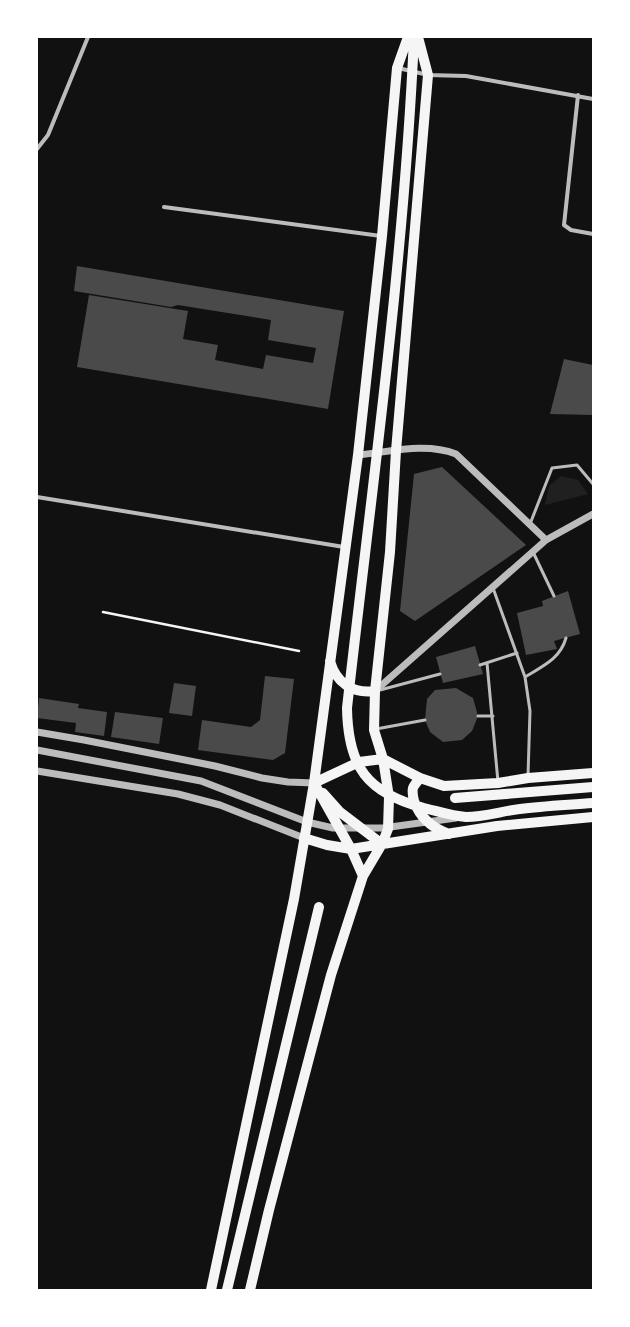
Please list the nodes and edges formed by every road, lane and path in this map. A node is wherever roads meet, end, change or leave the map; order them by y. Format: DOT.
graph roads {
  1 [pos="88,37"];
  2 [pos="408,37"];
  3 [pos="414,37"];
  4 [pos="418,37"];
  5 [pos="397,68"];
  6 [pos="412,72"];
  7 [pos="428,75"];
  8 [pos="578,95"];
  9 [pos="593,99"];
  10 [pos="37,149"];
  11 [pos="164,206"];
  12 [pos="593,234"];
  13 [pos="382,236"];
  14 [pos="396,451"];
  15 [pos="358,455"];
  16 [pos="593,484"];
  17 [pos="37,497"];
  18 [pos="593,514"];
  19 [pos="530,524"];
  20 [pos="546,540"];
  21 [pos="345,548"];
  22 [pos="533,552"];
  23 [pos="493,588"];
  24 [pos="554,596"];
  25 [pos="103,612"];
  26 [pos="566,638"];
  27 [pos="299,651"];
  28 [pos="517,652"];
  29 [pos="330,659"];
  30 [pos="487,663"];
  31 [pos="480,665"];
  32 [pos="440,674"];
  33 [pos="525,677"];
  34 [pos="375,691"];
  35 [pos="478,716"];
  36 [pos="493,716"];
  37 [pos="425,720"];
  38 [pos="374,730"];
  39 [pos="37,732"];
  40 [pos="37,750"];
  41 [pos="383,759"];
  42 [pos="37,771"];
  43 [pos="593,772"];
  44 [pos="420,778"];
  45 [pos="528,778"];
  46 [pos="314,783"];
  47 [pos="498,783"];
  48 [pos="593,787"];
  49 [pos="455,798"];
  50 [pos="593,803"];
  51 [pos="466,817"];
  52 [pos="593,817"];
  53 [pos="451,834"];
  54 [pos="304,838"];
  55 [pos="382,844"];
  56 [pos="351,849"];
  57 [pos="362,876"];
  58 [pos="319,907"];
  59 [pos="211,1290"];
  60 [pos="227,1290"];
  61 [pos="250,1290"];
  1 -- 10 [label="street"];
  2 -- 5 [label="main road"];
  3 -- 6 [label="main road"];
  4 -- 7 [label="main road"];
  5 -- 6 [label="street"];
  5 -- 13 [label="main road"];
  6 -- 7 [label="street"];
  6 -- 51 [label="main road"];
  7 -- 8 [label="street"];
  7 -- 14 [label="main road"];
  8 -- 9 [label="street"];
  8 -- 12 [label="street"];
  11 -- 13 [label="street"];
  13 -- 15 [label="main road"];
  14 -- 15 [label="street"];
  14 -- 19 [label="street"];
  14 -- 34 [label="main road"];
  15 -- 21 [label="main road"];
  16 -- 19 [label="lane"];
  17 -- 21 [label="street"];
  18 -- 20 [label="street"];
  19 -- 20 [label="street"];
  20 -- 22 [label="street"];
  21 -- 29 [label="main road"];
  22 -- 23 [label="street"];
  22 -- 24 [label="lane"];
  23 -- 28 [label="lane"];
  23 -- 34 [label="street"];
  25 -- 27 [label="path"];
  26 -- 33 [label="lane"];
  28 -- 30 [label="lane"];
  28 -- 33 [label="lane"];
  29 -- 34 [label="main road"];
  29 -- 46 [label="main road"];
  30 -- 31 [label="lane"];
  30 -- 36 [label="lane"];
  32 -- 34 [label="lane"];
  33 -- 45 [label="lane"];
  34 -- 38 [label="main road"];
  35 -- 36 [label="lane"];
  36 -- 47 [label="lane"];
  37 -- 38 [label="lane"];
  38 -- 41 [label="main road"];
  39 -- 46 [label="street"];
  40 -- 51 [label="street"];
  41 -- 44 [label="main road"];
  41 -- 46 [label="main road"];
  41 -- 55 [label="main road"];
  42 -- 54 [label="street"];
  43 -- 45 [label="main road"];
  44 -- 47 [label="main road"];
  44 -- 53 [label="main road"];
  45 -- 47 [label="main road"];
  46 -- 54 [label="main road"];
  46 -- 55 [label="main road"];
  46 -- 56 [label="main road"];
  48 -- 49 [label="main road"];
  50 -- 51 [label="main road"];
  52 -- 53 [label="main road"];
  53 -- 55 [label="main road"];
  54 -- 56 [label="main road"];
  54 -- 59 [label="main road"];
  55 -- 56 [label="main road"];
  55 -- 57 [label="main road"];
  56 -- 57 [label="main road"];
  57 -- 61 [label="main road"];
  58 -- 60 [label="main road"];
}
